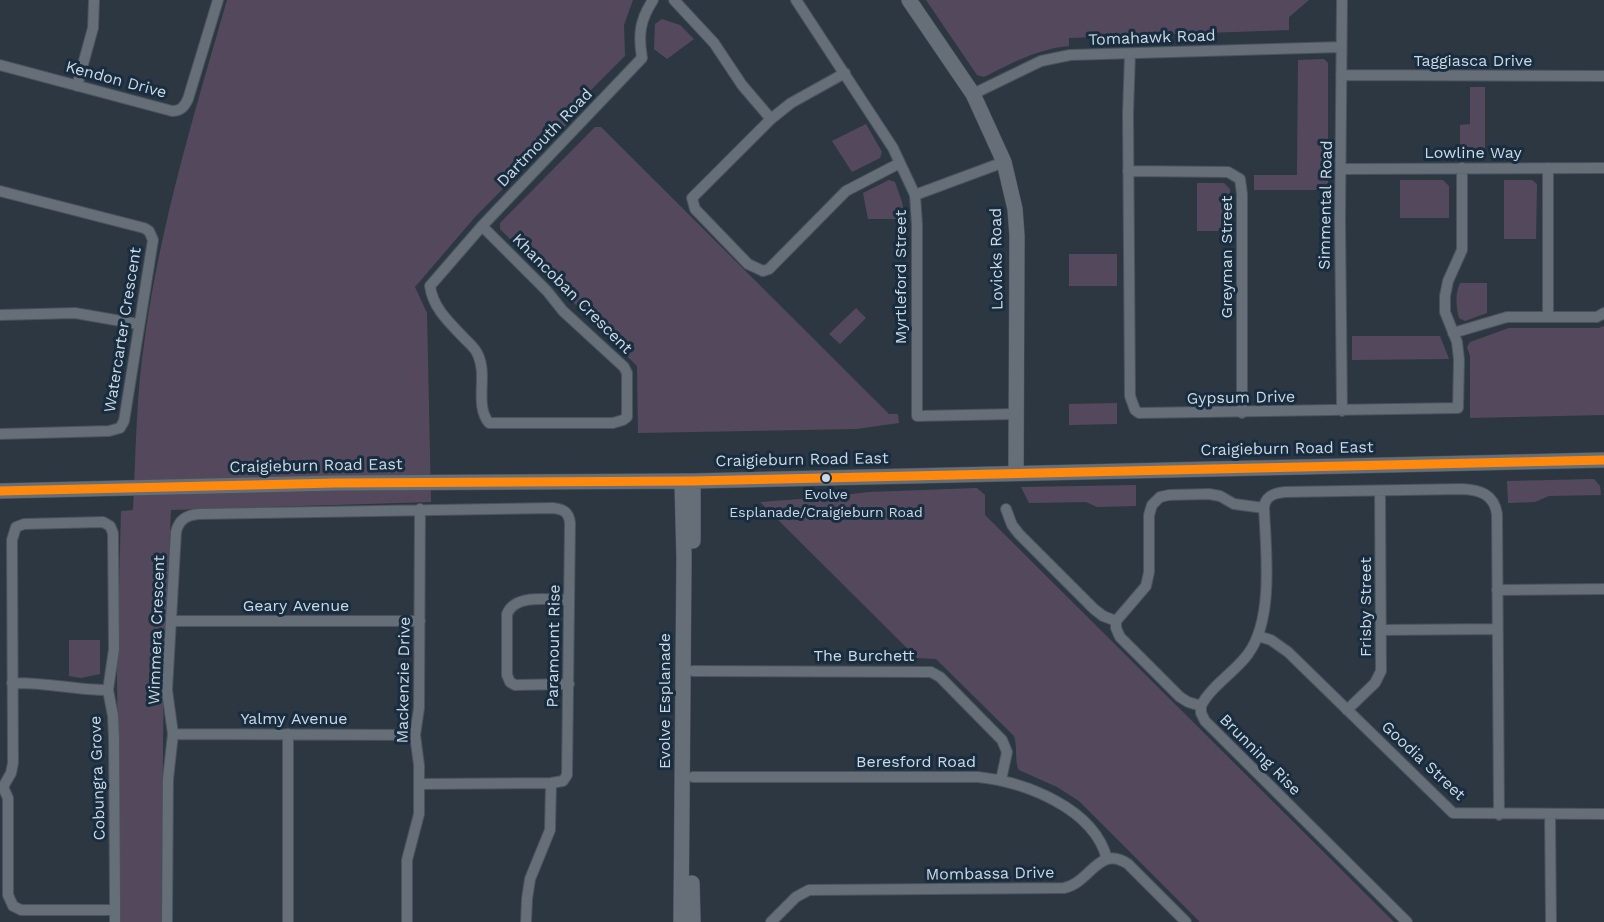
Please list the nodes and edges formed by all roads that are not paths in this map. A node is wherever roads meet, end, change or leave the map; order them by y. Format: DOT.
graph roads {
  1 [pos="94,0"];
  2 [pos="218,0"];
  3 [pos="653,0"];
  4 [pos="674,0"];
  5 [pos="796,0"];
  6 [pos="909,0"];
  7 [pos="1342,0"];
  8 [pos="1341,47"];
  9 [pos="1130,54"];
  10 [pos="0,65"];
  11 [pos="845,73"];
  12 [pos="1341,75"];
  13 [pos="1604,76"];
  14 [pos="77,86"];
  15 [pos="973,94"];
  16 [pos="771,119"];
  17 [pos="1005,162"];
  18 [pos="900,163"];
  19 [pos="1462,168"];
  20 [pos="1548,168"];
  21 [pos="1604,168"];
  22 [pos="1342,170"];
  23 [pos="1128,171"];
  24 [pos="0,191"];
  25 [pos="915,195"];
  26 [pos="482,226"];
  27 [pos="430,286"];
  28 [pos="1604,313"];
  29 [pos="0,315"];
  30 [pos="1548,317"];
  31 [pos="138,324"];
  32 [pos="1453,333"];
  33 [pos="1342,411"];
  34 [pos="1242,413"];
  35 [pos="1016,414"];
  36 [pos="0,434"];
  37 [pos="1604,460"];
  38 [pos="1016,473"];
  39 [pos="687,481"];
  40 [pos="0,491"];
  41 [pos="1380,491"];
  42 [pos="1264,508"];
  43 [pos="420,509"];
  44 [pos="1006,509"];
  45 [pos="1604,589"];
  46 [pos="1497,590"];
  47 [pos="569,600"];
  48 [pos="171,621"];
  49 [pos="420,621"];
  50 [pos="1116,621"];
  51 [pos="1497,629"];
  52 [pos="1381,630"];
  53 [pos="1258,636"];
  54 [pos="688,671"];
  55 [pos="12,683"];
  56 [pos="569,684"];
  57 [pos="108,690"];
  58 [pos="1202,706"];
  59 [pos="1347,710"];
  60 [pos="173,734"];
  61 [pos="288,734"];
  62 [pos="415,735"];
  63 [pos="688,777"];
  64 [pos="1001,780"];
  65 [pos="551,783"];
  66 [pos="420,784"];
  67 [pos="1,786"];
  68 [pos="1550,814"];
  69 [pos="1604,814"];
  70 [pos="1499,815"];
  71 [pos="1107,859"];
  72 [pos="115,910"];
  73 [pos="115,922"];
  74 [pos="167,922"];
  75 [pos="288,922"];
  76 [pos="407,922"];
  77 [pos="526,922"];
  78 [pos="681,922"];
  79 [pos="693,922"];
  80 [pos="771,922"];
  81 [pos="1186,922"];
  82 [pos="1407,922"];
  83 [pos="1551,922"];
  1 -- 14 [label="street"];
  2 -- 14 [label="street, Kendon Drive"];
  3 -- 26 [label="street, Dartmouth Road"];
  4 -- 16 [label="street"];
  5 -- 11 [label="street, Myrtleford Street"];
  6 -- 15 [label="main road, Lovicks Road"];
  7 -- 8 [label="street, Simmental Road"];
  8 -- 9 [label="street, Tomahawk Road"];
  8 -- 12 [label="street, Simmental Road"];
  9 -- 15 [label="street, Tomahawk Road"];
  9 -- 23 [label="street, Gypsum Drive"];
  10 -- 14 [label="street, Kendon Drive"];
  11 -- 16 [label="street"];
  11 -- 18 [label="street, Myrtleford Street"];
  12 -- 13 [label="street, Taggiasca Drive"];
  12 -- 22 [label="street, Simmental Road"];
  15 -- 17 [label="main road, Lovicks Road"];
  16 -- 18 [label="street"];
  17 -- 25 [label="street"];
  17 -- 35 [label="main road, Lovicks Road"];
  18 -- 25 [label="street, Myrtleford Street"];
  19 -- 20 [label="street, Lowline Way"];
  19 -- 22 [label="street, Lowline Way"];
  19 -- 32 [label="street, Gypsum Drive"];
  20 -- 21 [label="street, Lowline Way"];
  20 -- 30 [label="street"];
  22 -- 33 [label="street, Simmental Road"];
  23 -- 34 [label="street, Gypsum Drive"];
  23 -- 34 [label="street, Greyman Street"];
  24 -- 31 [label="street, Watercarter Crescent"];
  25 -- 35 [label="street, Myrtleford Street"];
  26 -- 27 [label="street, Dartmouth Road"];
  26 -- 27 [label="street, Khancoban Crescent"];
  28 -- 30 [label="street"];
  29 -- 31 [label="street"];
  30 -- 32 [label="street"];
  31 -- 36 [label="street, Watercarter Crescent"];
  32 -- 33 [label="street, Gypsum Drive"];
  33 -- 34 [label="street, Gypsum Drive"];
  35 -- 38 [label="main road, Lovicks Road"];
  37 -- 38 [label="main road, Craigieburn Road East"];
  38 -- 39 [label="main road, Craigieburn Road East"];
  39 -- 40 [label="main road, Craigieburn Road East"];
  39 -- 54 [label="main road, Evolve Esplanade"];
  41 -- 42 [label="street"];
  41 -- 46 [label="street"];
  41 -- 52 [label="street, Frisby Street"];
  42 -- 50 [label="street"];
  42 -- 53 [label="street"];
  43 -- 47 [label="street, Paramount Rise"];
  43 -- 48 [label="street, Wimmera Crescent"];
  43 -- 49 [label="street, Mackenzie Drive"];
  44 -- 50 [label="street"];
  45 -- 46 [label="street"];
  46 -- 51 [label="street"];
  47 -- 56 [label="street, Paramount Rise"];
  47 -- 56 [label="street"];
  48 -- 49 [label="street, Geary Avenue"];
  48 -- 60 [label="street, Wimmera Crescent"];
  49 -- 62 [label="street, Mackenzie Drive"];
  50 -- 58 [label="street, Brunning Rise"];
  51 -- 52 [label="street"];
  51 -- 70 [label="street"];
  52 -- 59 [label="street, Frisby Street"];
  53 -- 58 [label="street"];
  53 -- 59 [label="street, Goodia Street"];
  54 -- 63 [label="main road, Evolve Esplanade"];
  54 -- 64 [label="street, The Burchett"];
  55 -- 57 [label="street"];
  55 -- 57 [label="street, Cobungra Grove"];
  55 -- 67 [label="street"];
  56 -- 65 [label="street, Paramount Rise"];
  57 -- 72 [label="street, Cobungra Grove"];
  58 -- 82 [label="street, Brunning Rise"];
  59 -- 70 [label="street, Goodia Street"];
  60 -- 61 [label="street, Yalmy Avenue"];
  60 -- 74 [label="street, Wimmera Crescent"];
  61 -- 62 [label="street, Yalmy Avenue"];
  61 -- 75 [label="street"];
  62 -- 66 [label="street, Mackenzie Drive"];
  63 -- 64 [label="street, Beresford Road"];
  63 -- 78 [label="main road, Evolve Esplanade"];
  63 -- 79 [label="main road, Evolve Esplanade"];
  64 -- 71 [label="street, Beresford Road"];
  65 -- 66 [label="street"];
  65 -- 77 [label="street"];
  66 -- 76 [label="street, Mackenzie Drive"];
  67 -- 72 [label="street"];
  68 -- 69 [label="street, Goodia Street"];
  68 -- 70 [label="street, Goodia Street"];
  68 -- 83 [label="street"];
  71 -- 80 [label="street, Mombassa Drive"];
  71 -- 81 [label="street"];
  72 -- 73 [label="street, Cobungra Grove"];
}
